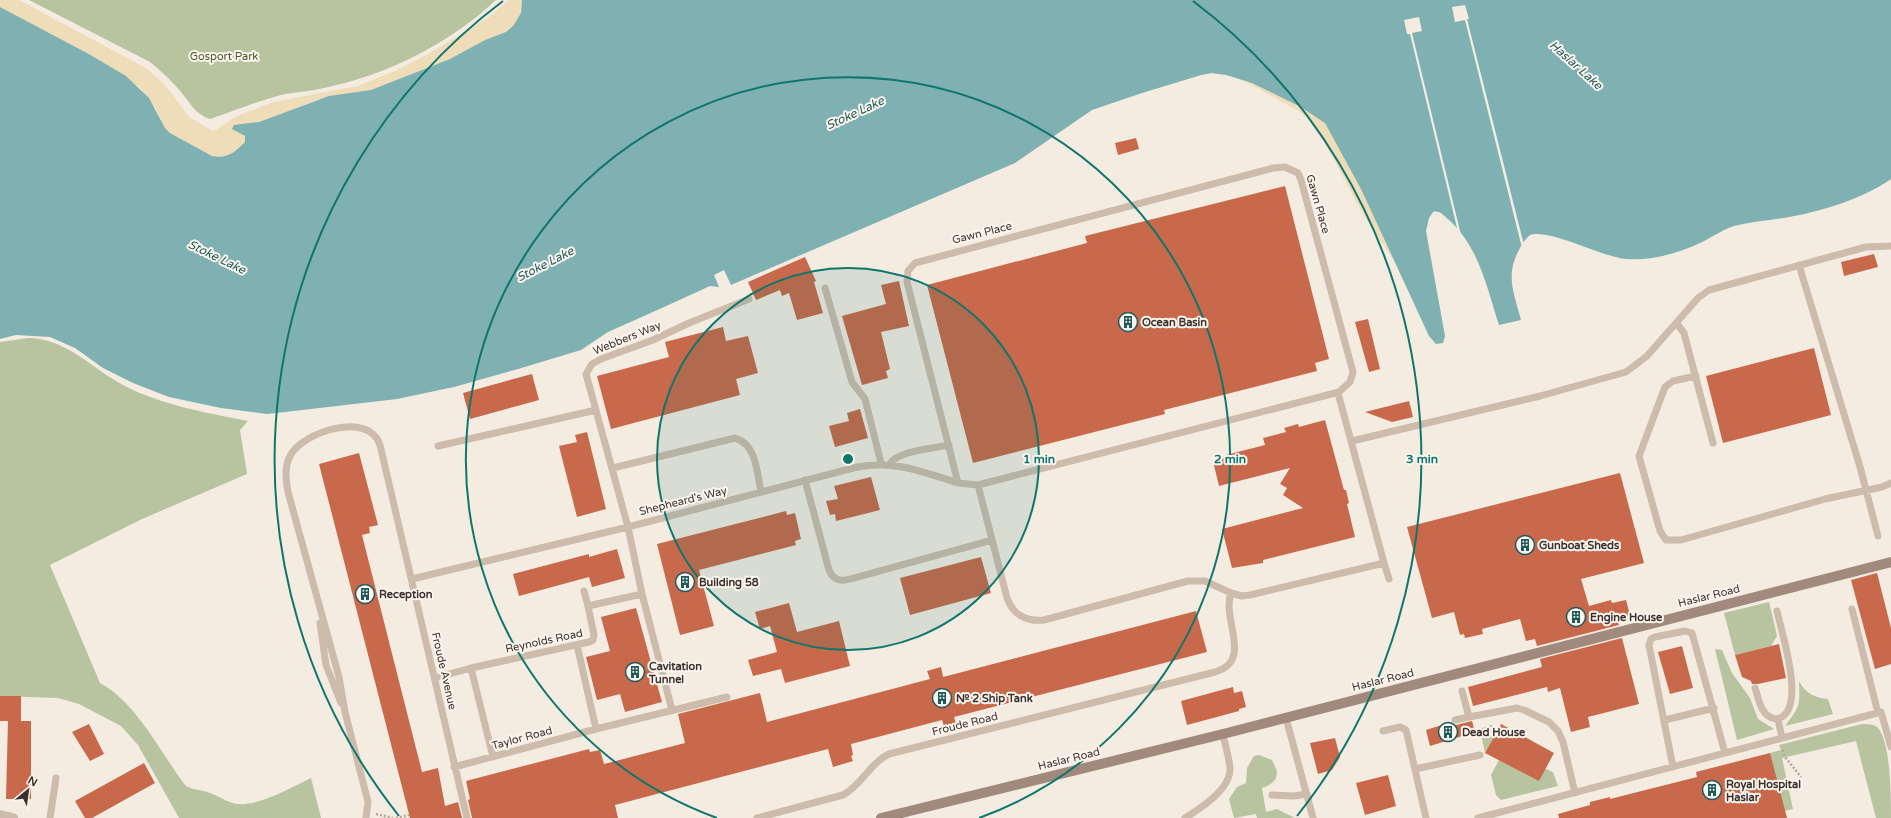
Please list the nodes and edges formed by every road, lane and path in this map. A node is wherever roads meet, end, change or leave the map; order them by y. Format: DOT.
graph roads {
  1 [pos="1891,246"];
  2 [pos="1799,265"];
  3 [pos="825,288"];
  4 [pos="749,300"];
  5 [pos="1677,324"];
  6 [pos="1696,376"];
  7 [pos="1338,393"];
  8 [pos="596,410"];
  9 [pos="1352,441"];
  10 [pos="1713,443"];
  11 [pos="949,445"];
  12 [pos="438,446"];
  13 [pos="881,463"];
  14 [pos="890,464"];
  15 [pos="613,468"];
  16 [pos="805,480"];
  17 [pos="958,483"];
  18 [pos="1891,483"];
  19 [pos="978,485"];
  20 [pos="1866,490"];
  21 [pos="762,492"];
  22 [pos="628,527"];
  23 [pos="1878,536"];
  24 [pos="992,540"];
  25 [pos="1384,562"];
  26 [pos="1891,562"];
  27 [pos="412,579"];
  28 [pos="1389,579"];
  29 [pos="584,591"];
  30 [pos="1231,593"];
  31 [pos="642,594"];
  32 [pos="588,606"];
  33 [pos="1852,609"];
  34 [pos="1777,610"];
  35 [pos="577,645"];
  36 [pos="471,668"];
  37 [pos="435,678"];
  38 [pos="1755,688"];
  39 [pos="1462,691"];
  40 [pos="727,697"];
  41 [pos="1714,708"];
  42 [pos="672,710"];
  43 [pos="1878,713"];
  44 [pos="1469,717"];
  45 [pos="1286,718"];
  46 [pos="1778,719"];
  47 [pos="1455,720"];
  48 [pos="1665,720"];
  49 [pos="596,729"];
  50 [pos="1383,731"];
  51 [pos="1223,734"];
  52 [pos="1782,738"];
  53 [pos="1891,747"];
  54 [pos="1725,753"];
  55 [pos="1480,755"];
  56 [pos="493,757"];
  57 [pos="454,767"];
  58 [pos="1673,767"];
  59 [pos="1415,769"];
  60 [pos="1801,776"];
  61 [pos="56,778"];
  62 [pos="1575,793"];
  63 [pos="1307,794"];
  64 [pos="1272,795"];
  65 [pos="0,815"];
  66 [pos="367,815"];
  67 [pos="409,815"];
  68 [pos="13,818"];
  69 [pos="50,818"];
  70 [pos="395,818"];
  71 [pos="467,818"];
  72 [pos="757,818"];
  73 [pos="881,818"];
  74 [pos="1185,818"];
  75 [pos="1313,818"];
  76 [pos="1426,818"];
  77 [pos="1478,818"];
  1 -- 2 [label="lane"];
  2 -- 5 [label="lane"];
  2 -- 20 [label="lane"];
  3 -- 13 [label="lane"];
  4 -- 8 [label="lane, Webbers Way"];
  5 -- 6 [label="lane"];
  5 -- 9 [label="lane"];
  6 -- 10 [label="lane"];
  6 -- 20 [label="lane"];
  7 -- 9 [label="lane"];
  7 -- 11 [label="lane, Gawn Place"];
  7 -- 19 [label="lane, Gawn Place"];
  8 -- 12 [label="lane"];
  8 -- 15 [label="lane, Webbers Way"];
  9 -- 25 [label="lane"];
  11 -- 14 [label="lane"];
  11 -- 17 [label="lane, Gawn Place"];
  13 -- 14 [label="lane, Shepheard's Way"];
  13 -- 16 [label="lane, Shepheard's Way"];
  14 -- 17 [label="lane, Shepheard's Way"];
  15 -- 21 [label="lane"];
  15 -- 22 [label="lane, Webbers Way"];
  16 -- 21 [label="lane, Shepheard's Way"];
  16 -- 24 [label="lane"];
  17 -- 19 [label="lane, Gawn Place"];
  18 -- 20 [label="lane"];
  19 -- 24 [label="lane"];
  20 -- 23 [label="lane"];
  21 -- 22 [label="lane, Shepheard's Way"];
  22 -- 27 [label="lane, Shepheard's Way"];
  22 -- 31 [label="lane, Webbers Way"];
  24 -- 30 [label="lane"];
  25 -- 28 [label="lane"];
  25 -- 30 [label="lane"];
  26 -- 45 [label="street, Haslar Road"];
  27 -- 37 [label="lane, Froude Avenue"];
  27 -- 66 [label="lane, Froude Avenue"];
  29 -- 32 [label="lane"];
  30 -- 72 [label="lane, Froude Road"];
  31 -- 32 [label="lane"];
  31 -- 42 [label="lane, Webbers Way"];
  32 -- 35 [label="lane, Reynolds Road"];
  33 -- 43 [label="lane"];
  34 -- 46 [label="lane"];
  35 -- 36 [label="lane, Reynolds Road"];
  35 -- 49 [label="lane"];
  36 -- 37 [label="lane, Reynolds Road"];
  36 -- 56 [label="lane"];
  37 -- 57 [label="lane, Froude Avenue"];
  38 -- 46 [label="lane"];
  39 -- 44 [label="lane"];
  40 -- 42 [label="lane, Taylor Road"];
  41 -- 48 [label="lane"];
  41 -- 48 [label="lane"];
  41 -- 54 [label="lane"];
  42 -- 49 [label="lane, Taylor Road"];
  43 -- 52 [label="lane"];
  43 -- 53 [label="lane"];
  44 -- 47 [label="lane"];
  44 -- 62 [label="lane"];
  45 -- 51 [label="street, Haslar Road"];
  45 -- 63 [label="lane"];
  46 -- 52 [label="lane"];
  48 -- 58 [label="lane"];
  49 -- 56 [label="lane, Taylor Road"];
  50 -- 59 [label="lane"];
  51 -- 73 [label="street, Haslar Road"];
  51 -- 74 [label="lane"];
  52 -- 54 [label="lane"];
  52 -- 60 [label="path"];
  54 -- 58 [label="lane"];
  55 -- 59 [label="lane"];
  56 -- 57 [label="lane, Taylor Road"];
  57 -- 71 [label="lane"];
  58 -- 62 [label="lane"];
  59 -- 76 [label="lane"];
  61 -- 69 [label="lane"];
  62 -- 77 [label="lane"];
  63 -- 64 [label="lane"];
  63 -- 75 [label="lane"];
  65 -- 68 [label="street"];
  66 -- 70 [label="path"];
  67 -- 70 [label="path"];
}
